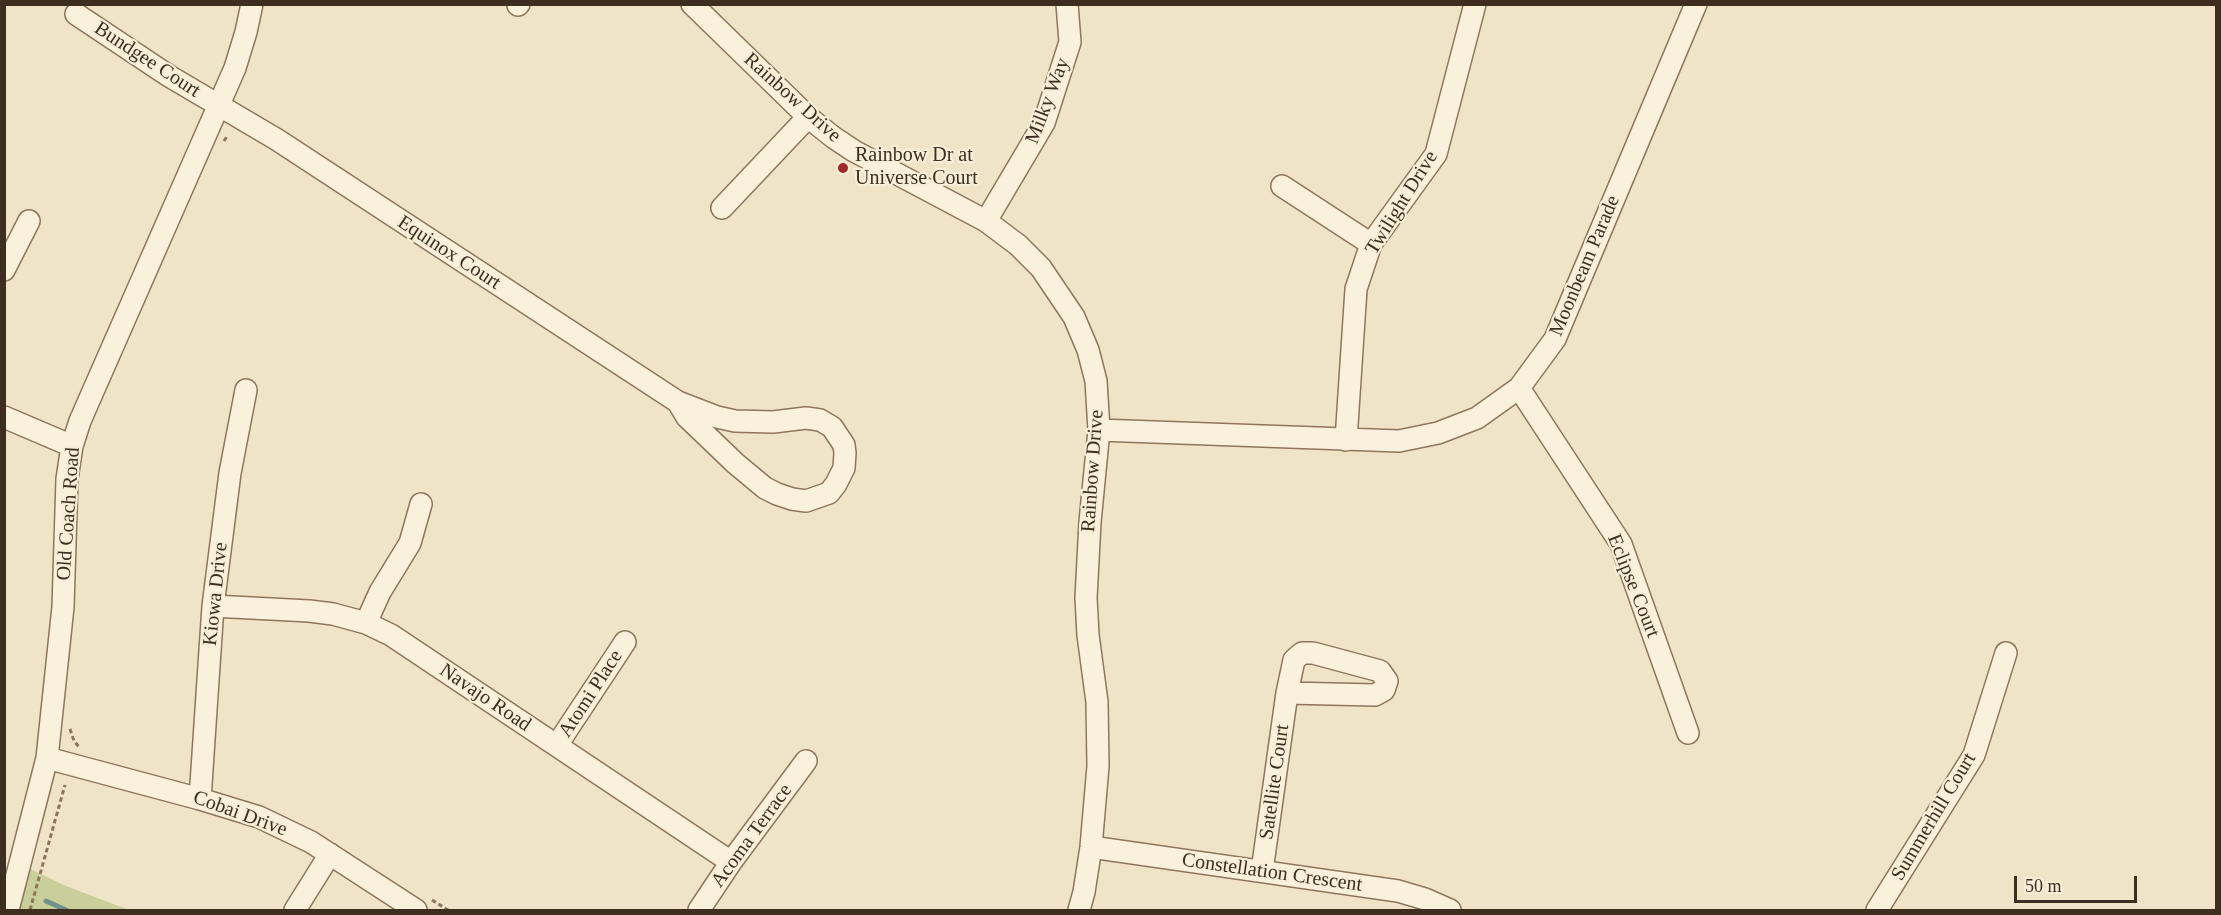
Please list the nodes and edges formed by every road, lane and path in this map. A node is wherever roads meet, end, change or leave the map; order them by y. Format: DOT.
graph roads {
  1 [pos="252,4"];
  2 [pos="692,4"];
  3 [pos="1067,4"];
  4 [pos="1475,4"];
  5 [pos="1696,4"];
  6 [pos="76,14"];
  7 [pos="218,106"];
  8 [pos="808,117"];
  9 [pos="228,135"];
  10 [pos="220,145"];
  11 [pos="1282,186"];
  12 [pos="722,208"];
  13 [pos="29,221"];
  14 [pos="986,221"];
  15 [pos="1371,244"];
  16 [pos="4,270"];
  17 [pos="1519,388"];
  18 [pos="246,390"];
  19 [pos="678,402"];
  20 [pos="4,417"];
  21 [pos="1099,430"];
  22 [pos="1346,440"];
  23 [pos="72,446"];
  24 [pos="421,504"];
  25 [pos="213,606"];
  26 [pos="366,623"];
  27 [pos="625,642"];
  28 [pos="2006,653"];
  29 [pos="1287,693"];
  30 [pos="70,727"];
  31 [pos="1688,733"];
  32 [pos="557,746"];
  33 [pos="83,750"];
  34 [pos="47,758"];
  35 [pos="806,761"];
  36 [pos="65,785"];
  37 [pos="200,799"];
  38 [pos="1091,847"];
  39 [pos="330,854"];
  40 [pos="731,862"];
  41 [pos="1262,871"];
  42 [pos="423,904"];
  43 [pos="8,910"];
  44 [pos="30,910"];
  45 [pos="295,910"];
  46 [pos="448,910"];
  47 [pos="699,910"];
  48 [pos="1079,910"];
  49 [pos="1450,910"];
  50 [pos="1877,910"];
  1 -- 7 [label="street, Old Coach Road"];
  2 -- 8 [label="street, Rainbow Drive"];
  3 -- 14 [label="street, Milky Way"];
  4 -- 15 [label="street, Twilight Drive"];
  5 -- 17 [label="street, Moonbeam Parade"];
  6 -- 7 [label="street, Bundgee Court"];
  7 -- 19 [label="street, Equinox Court"];
  7 -- 23 [label="street, Old Coach Road"];
  8 -- 12 [label="street"];
  8 -- 14 [label="street, Rainbow Drive"];
  9 -- 10 [label="path"];
  11 -- 15 [label="street"];
  13 -- 16 [label="street"];
  14 -- 21 [label="street, Rainbow Drive"];
  15 -- 22 [label="street, Twilight Drive"];
  17 -- 22 [label="street, Moonbeam Parade"];
  17 -- 31 [label="street, Eclipse Court"];
  18 -- 25 [label="street, Kiowa Drive"];
  19 -- 19 [label="street, Equinox Court"];
  20 -- 23 [label="street"];
  21 -- 22 [label="street, Moonbeam Parade"];
  21 -- 38 [label="street, Rainbow Drive"];
  23 -- 34 [label="street, Old Coach Road"];
  24 -- 26 [label="street"];
  25 -- 26 [label="street, Navajo Road"];
  25 -- 37 [label="street, Kiowa Drive"];
  26 -- 32 [label="street, Navajo Road"];
  27 -- 32 [label="street, Atomi Place"];
  28 -- 50 [label="street, Summerhill Court"];
  29 -- 41 [label="street, Satellite Court"];
  30 -- 33 [label="path"];
  32 -- 40 [label="street, Navajo Road"];
  34 -- 37 [label="street, Cobai Drive"];
  34 -- 43 [label="street, Old Coach Road"];
  35 -- 40 [label="street, Acoma Terrace"];
  36 -- 44 [label="path"];
  37 -- 39 [label="street, Cobai Drive"];
  38 -- 41 [label="street, Constellation Crescent"];
  38 -- 48 [label="street, Rainbow Drive"];
  39 -- 42 [label="street, Cobai Drive"];
  39 -- 45 [label="street"];
  40 -- 47 [label="street, Acoma Terrace"];
  41 -- 49 [label="street, Constellation Crescent"];
  42 -- 46 [label="path"];
}
